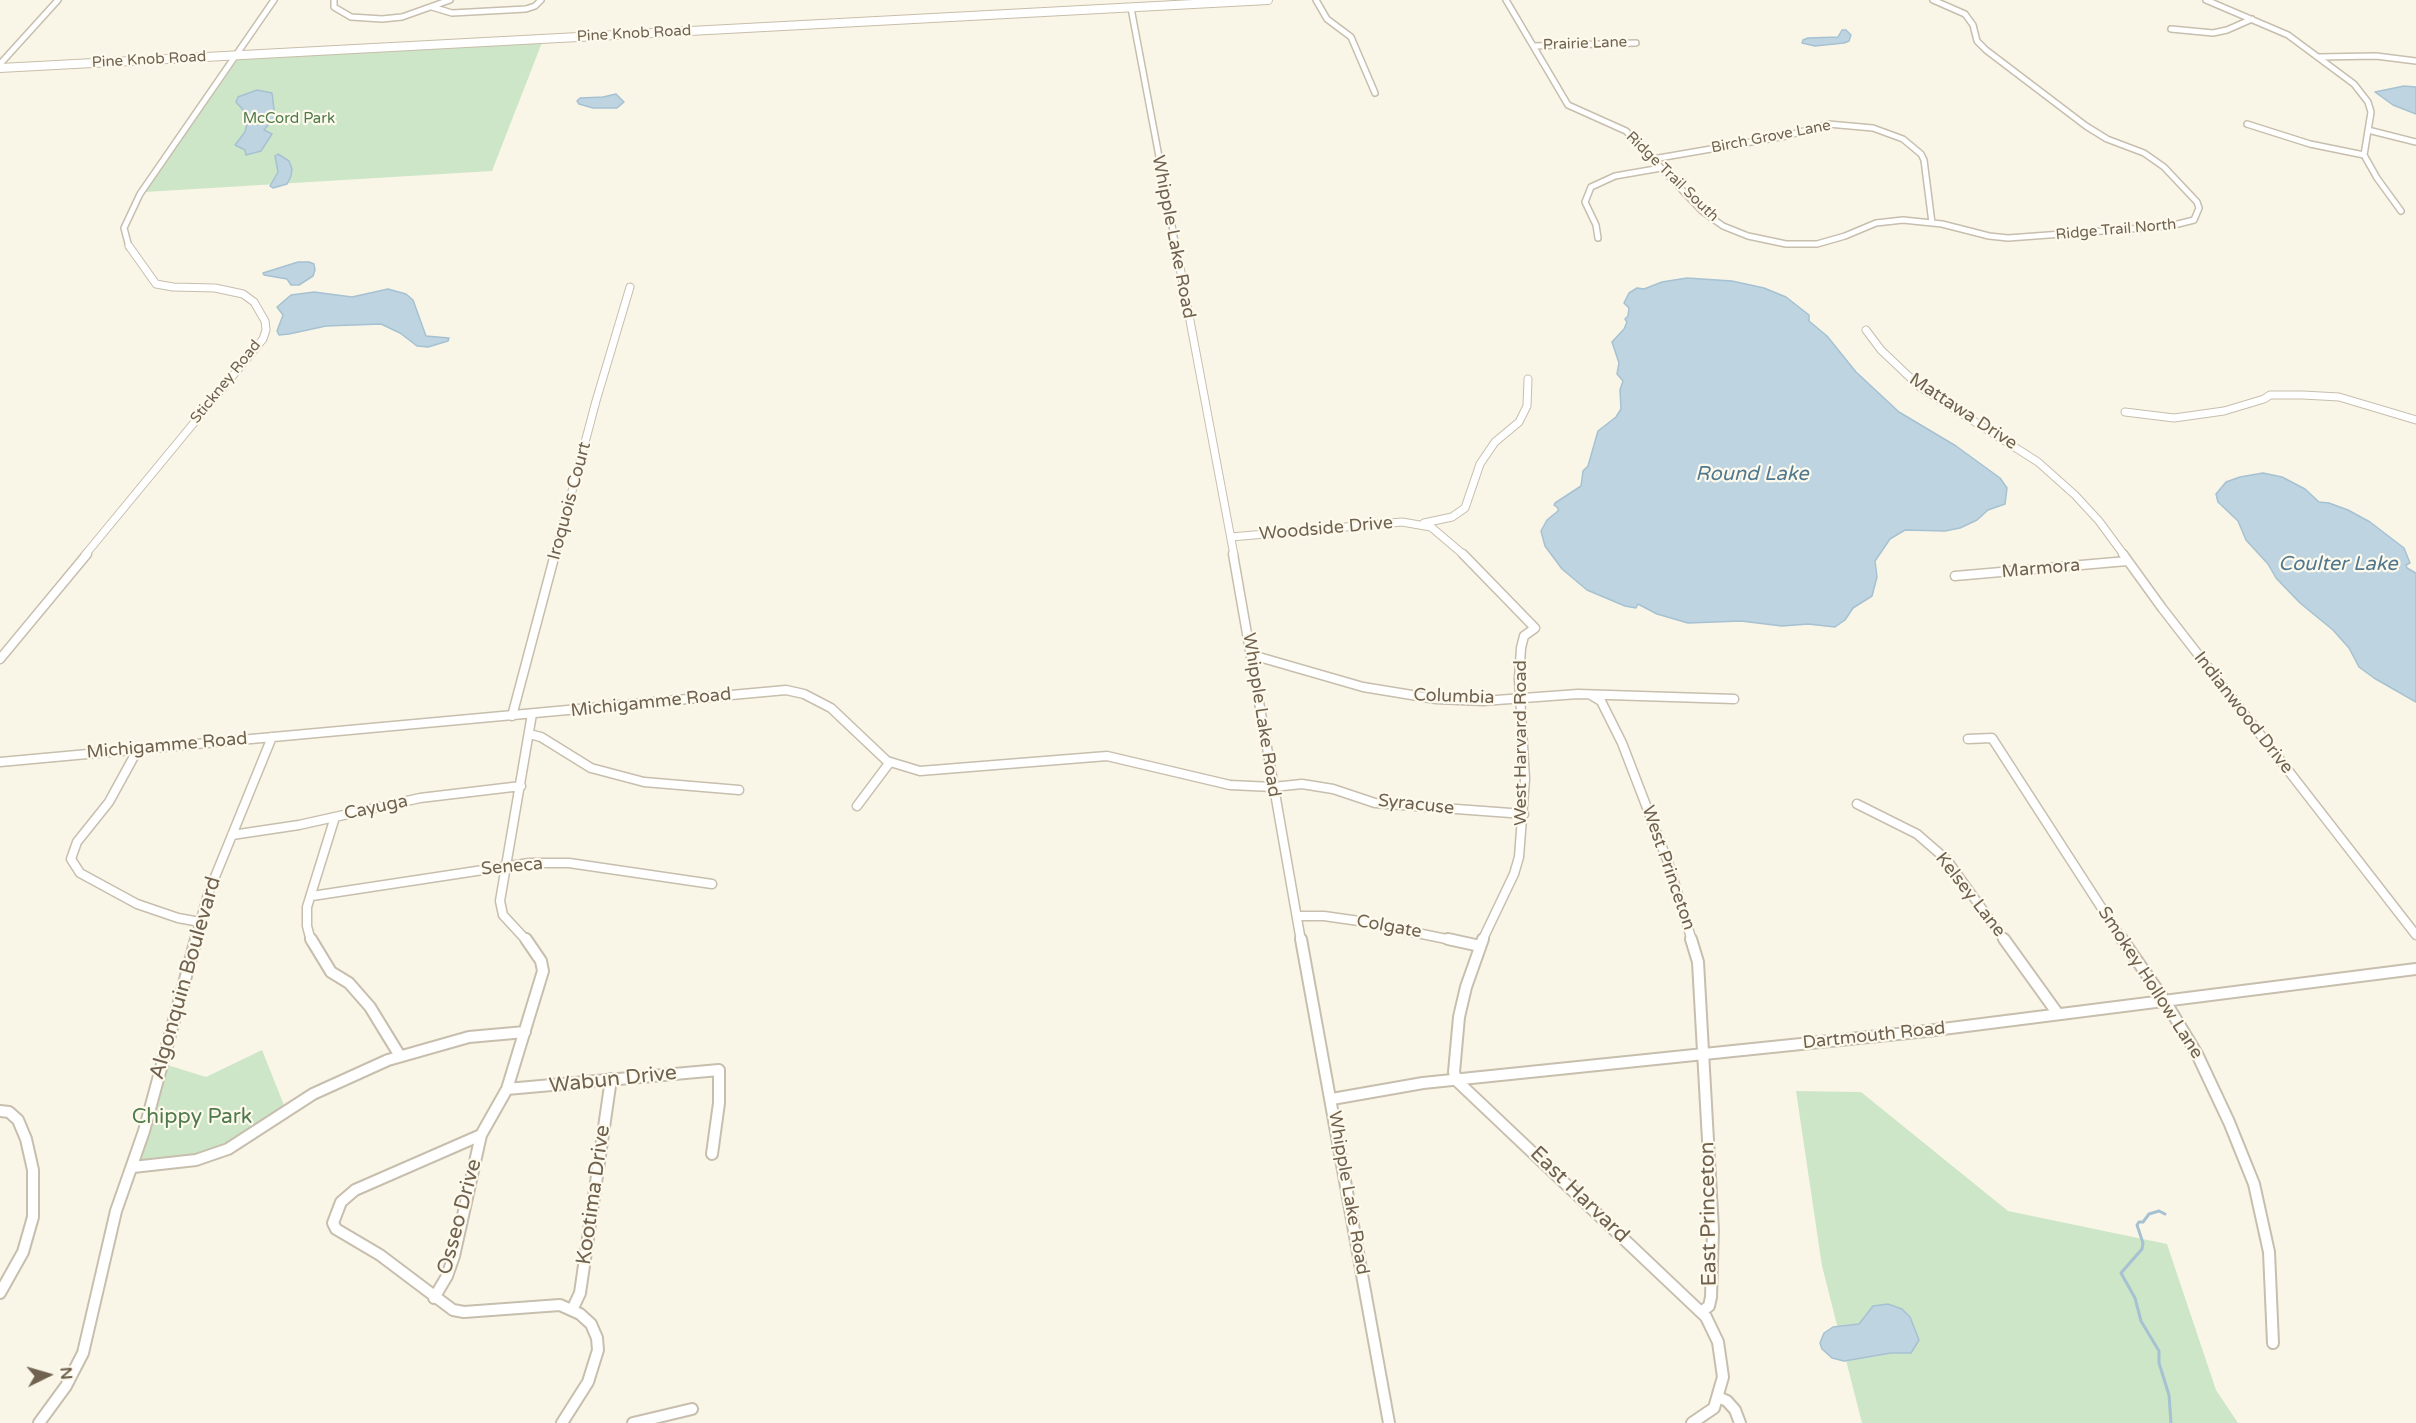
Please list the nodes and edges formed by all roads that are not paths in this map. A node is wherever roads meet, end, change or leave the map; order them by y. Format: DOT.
graph roads {
  1 [pos="58,0"];
  2 [pos="274,0"];
  3 [pos="334,0"];
  4 [pos="450,0"];
  5 [pos="541,0"];
  6 [pos="1265,0"];
  7 [pos="1316,0"];
  8 [pos="1506,0"];
  9 [pos="1933,0"];
  10 [pos="2206,0"];
  11 [pos="432,7"];
  12 [pos="1131,8"];
  13 [pos="2252,19"];
  14 [pos="2171,29"];
  15 [pos="1636,43"];
  16 [pos="1533,46"];
  17 [pos="237,55"];
  18 [pos="2318,57"];
  19 [pos="2416,61"];
  20 [pos="0,66"];
  21 [pos="1375,93"];
  22 [pos="2247,124"];
  23 [pos="2368,130"];
  24 [pos="2416,142"];
  25 [pos="2364,155"];
  26 [pos="1653,159"];
  27 [pos="1661,168"];
  28 [pos="2401,211"];
  29 [pos="1932,223"];
  30 [pos="1598,238"];
  31 [pos="630,287"];
  32 [pos="1866,330"];
  33 [pos="1528,379"];
  34 [pos="2125,412"];
  35 [pos="2416,420"];
  36 [pos="2072,491"];
  37 [pos="1421,524"];
  38 [pos="1231,537"];
  39 [pos="2127,561"];
  40 [pos="1955,576"];
  41 [pos="1252,655"];
  42 [pos="0,659"];
  43 [pos="1591,695"];
  44 [pos="1521,697"];
  45 [pos="1734,699"];
  46 [pos="532,714"];
  47 [pos="512,716"];
  48 [pos="529,734"];
  49 [pos="272,737"];
  50 [pos="1968,739"];
  51 [pos="138,749"];
  52 [pos="0,762"];
  53 [pos="890,762"];
  54 [pos="521,786"];
  55 [pos="1274,787"];
  56 [pos="739,790"];
  57 [pos="1857,804"];
  58 [pos="857,806"];
  59 [pos="1524,814"];
  60 [pos="335,816"];
  61 [pos="232,835"];
  62 [pos="506,866"];
  63 [pos="712,884"];
  64 [pos="312,896"];
  65 [pos="1297,916"];
  66 [pos="200,922"];
  67 [pos="2416,935"];
  68 [pos="1480,946"];
  69 [pos="2416,969"];
  70 [pos="2165,1000"];
  71 [pos="2058,1014"];
  72 [pos="525,1032"];
  73 [pos="1704,1055"];
  74 [pos="400,1056"];
  75 [pos="611,1079"];
  76 [pos="1456,1080"];
  77 [pos="507,1089"];
  78 [pos="1332,1100"];
  79 [pos="0,1111"];
  80 [pos="481,1135"];
  81 [pos="712,1154"];
  82 [pos="133,1167"];
  83 [pos="0,1293"];
  84 [pos="434,1298"];
  85 [pos="572,1310"];
  86 [pos="1701,1312"];
  87 [pos="2273,1343"];
  88 [pos="1718,1397"];
  89 [pos="692,1409"];
  90 [pos="39,1423"];
  91 [pos="562,1423"];
  92 [pos="633,1423"];
  93 [pos="1389,1423"];
  94 [pos="1692,1423"];
  95 [pos="1740,1423"];
  1 -- 20 [label="street"];
  2 -- 17 [label="street, Stickney Road"];
  3 -- 11 [label="street"];
  4 -- 11 [label="street"];
  5 -- 11 [label="street"];
  6 -- 12 [label="street, Pine Knob Road"];
  7 -- 21 [label="street"];
  8 -- 16 [label="street, Ridge Trail South"];
  9 -- 29 [label="street, Ridge Trail North"];
  10 -- 13 [label="street"];
  12 -- 17 [label="street, Pine Knob Road"];
  12 -- 38 [label="street, Whipple Lake Road"];
  13 -- 14 [label="street"];
  13 -- 18 [label="street"];
  15 -- 16 [label="street, Prairie Lane"];
  16 -- 26 [label="street, Ridge Trail South"];
  17 -- 20 [label="street, Pine Knob Road"];
  17 -- 42 [label="street, Stickney Road"];
  18 -- 19 [label="street"];
  18 -- 23 [label="street"];
  22 -- 25 [label="street"];
  23 -- 24 [label="street"];
  23 -- 25 [label="street"];
  25 -- 28 [label="street"];
  26 -- 27 [label="street, Ridge Trail South"];
  26 -- 29 [label="street, Birch Grove Lane"];
  27 -- 29 [label="street, Ridge Trail South"];
  27 -- 30 [label="street"];
  31 -- 47 [label="street, Iroquois Court"];
  32 -- 36 [label="street, Mattawa Drive"];
  33 -- 37 [label="street"];
  34 -- 35 [label="street"];
  36 -- 39 [label="street, Indianwood Drive"];
  37 -- 38 [label="street, Woodside Drive"];
  37 -- 44 [label="street, West Harvard Road"];
  38 -- 41 [label="street, Whipple Lake Road"];
  39 -- 40 [label="street, Marmora"];
  39 -- 67 [label="street, Indianwood Drive"];
  41 -- 44 [label="street, Columbia"];
  41 -- 55 [label="street, Whipple Lake Road"];
  43 -- 44 [label="street, Columbia"];
  43 -- 45 [label="street, Columbia"];
  43 -- 73 [label="street, West Princeton"];
  44 -- 59 [label="street, West Harvard Road"];
  46 -- 47 [label="street, Michigamme Road"];
  46 -- 48 [label="street, Osseo Drive"];
  46 -- 53 [label="street, Michigamme Road"];
  47 -- 49 [label="street, Michigamme Road"];
  48 -- 54 [label="street, Osseo Drive"];
  48 -- 56 [label="street"];
  49 -- 51 [label="street, Michigamme Road"];
  49 -- 61 [label="street, Algonquin Boulevard"];
  50 -- 70 [label="street, Smokey Hollow Lane"];
  51 -- 52 [label="street, Michigamme Road"];
  51 -- 66 [label="street"];
  53 -- 55 [label="street, Michigamme Road"];
  53 -- 58 [label="street"];
  54 -- 60 [label="street, Cayuga"];
  54 -- 62 [label="street, Osseo Drive"];
  55 -- 59 [label="street, Syracuse"];
  55 -- 65 [label="street, Whipple Lake Road"];
  57 -- 71 [label="street, Kelsey Lane"];
  59 -- 68 [label="street, West Harvard Road"];
  60 -- 61 [label="street, Cayuga"];
  60 -- 64 [label="street"];
  61 -- 66 [label="street, Algonquin Boulevard"];
  62 -- 63 [label="street, Seneca"];
  62 -- 64 [label="street, Seneca"];
  62 -- 72 [label="street, Osseo Drive"];
  64 -- 74 [label="street"];
  65 -- 68 [label="street, Colgate"];
  65 -- 78 [label="street, Whipple Lake Road"];
  66 -- 82 [label="street, Algonquin Boulevard"];
  68 -- 76 [label="street, West Harvard Road"];
  69 -- 70 [label="street, Dartmouth Road"];
  70 -- 71 [label="street, Dartmouth Road"];
  70 -- 87 [label="street, Smokey Hollow Lane"];
  71 -- 73 [label="street, Dartmouth Road"];
  72 -- 74 [label="street"];
  72 -- 77 [label="street, Osseo Drive"];
  73 -- 76 [label="street, Dartmouth Road"];
  73 -- 86 [label="street, East Princeton"];
  74 -- 82 [label="street"];
  75 -- 77 [label="street, Wabun Drive"];
  75 -- 81 [label="street, Wabun Drive"];
  75 -- 85 [label="street, Kootima Drive"];
  76 -- 78 [label="street, Dartmouth Road"];
  76 -- 86 [label="street, East Harvard"];
  77 -- 80 [label="street, Osseo Drive"];
  78 -- 93 [label="street, Whipple Lake Road"];
  79 -- 83 [label="street"];
  80 -- 84 [label="street, Osseo Drive"];
  80 -- 84 [label="street"];
  82 -- 90 [label="street, Algonquin Boulevard"];
  84 -- 85 [label="street"];
  85 -- 91 [label="street"];
  86 -- 88 [label="street, East Princeton"];
  88 -- 94 [label="street"];
  88 -- 95 [label="street"];
  89 -- 92 [label="street"];
}
